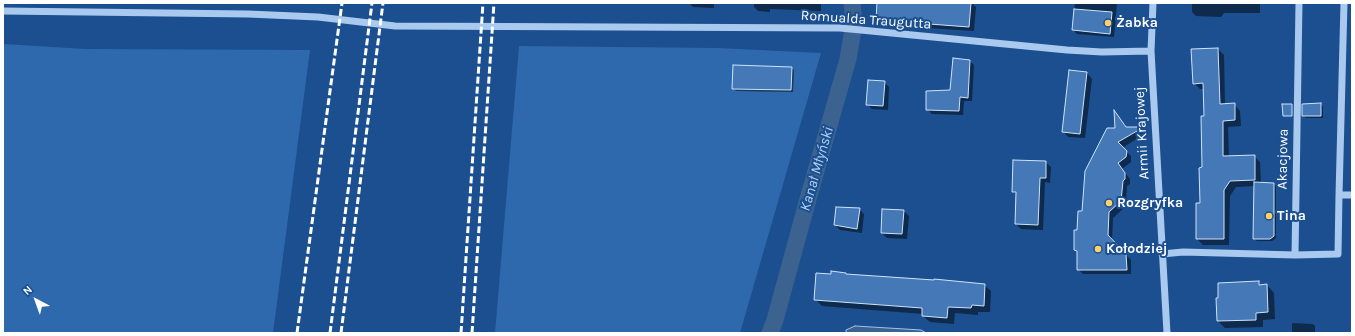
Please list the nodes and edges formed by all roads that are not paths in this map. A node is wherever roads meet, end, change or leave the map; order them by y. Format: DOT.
graph roads {
  1 [pos="1153,3"];
  2 [pos="1299,3"];
  3 [pos="1344,3"];
  4 [pos="3,11"];
  5 [pos="1151,51"];
  6 [pos="1339,195"];
  7 [pos="1352,195"];
  8 [pos="1162,254"];
  9 [pos="1295,255"];
  10 [pos="1167,333"];
  1 -- 5 [label="street, Armii Krajowej"];
  2 -- 9 [label="street, Akacjowa"];
  3 -- 6 [label="street"];
  4 -- 5 [label="street, Romualda Traugutta"];
  5 -- 8 [label="street, Armii Krajowej"];
  6 -- 7 [label="street"];
  6 -- 9 [label="street"];
  8 -- 9 [label="street"];
  8 -- 10 [label="street, Armii Krajowej"];
}
